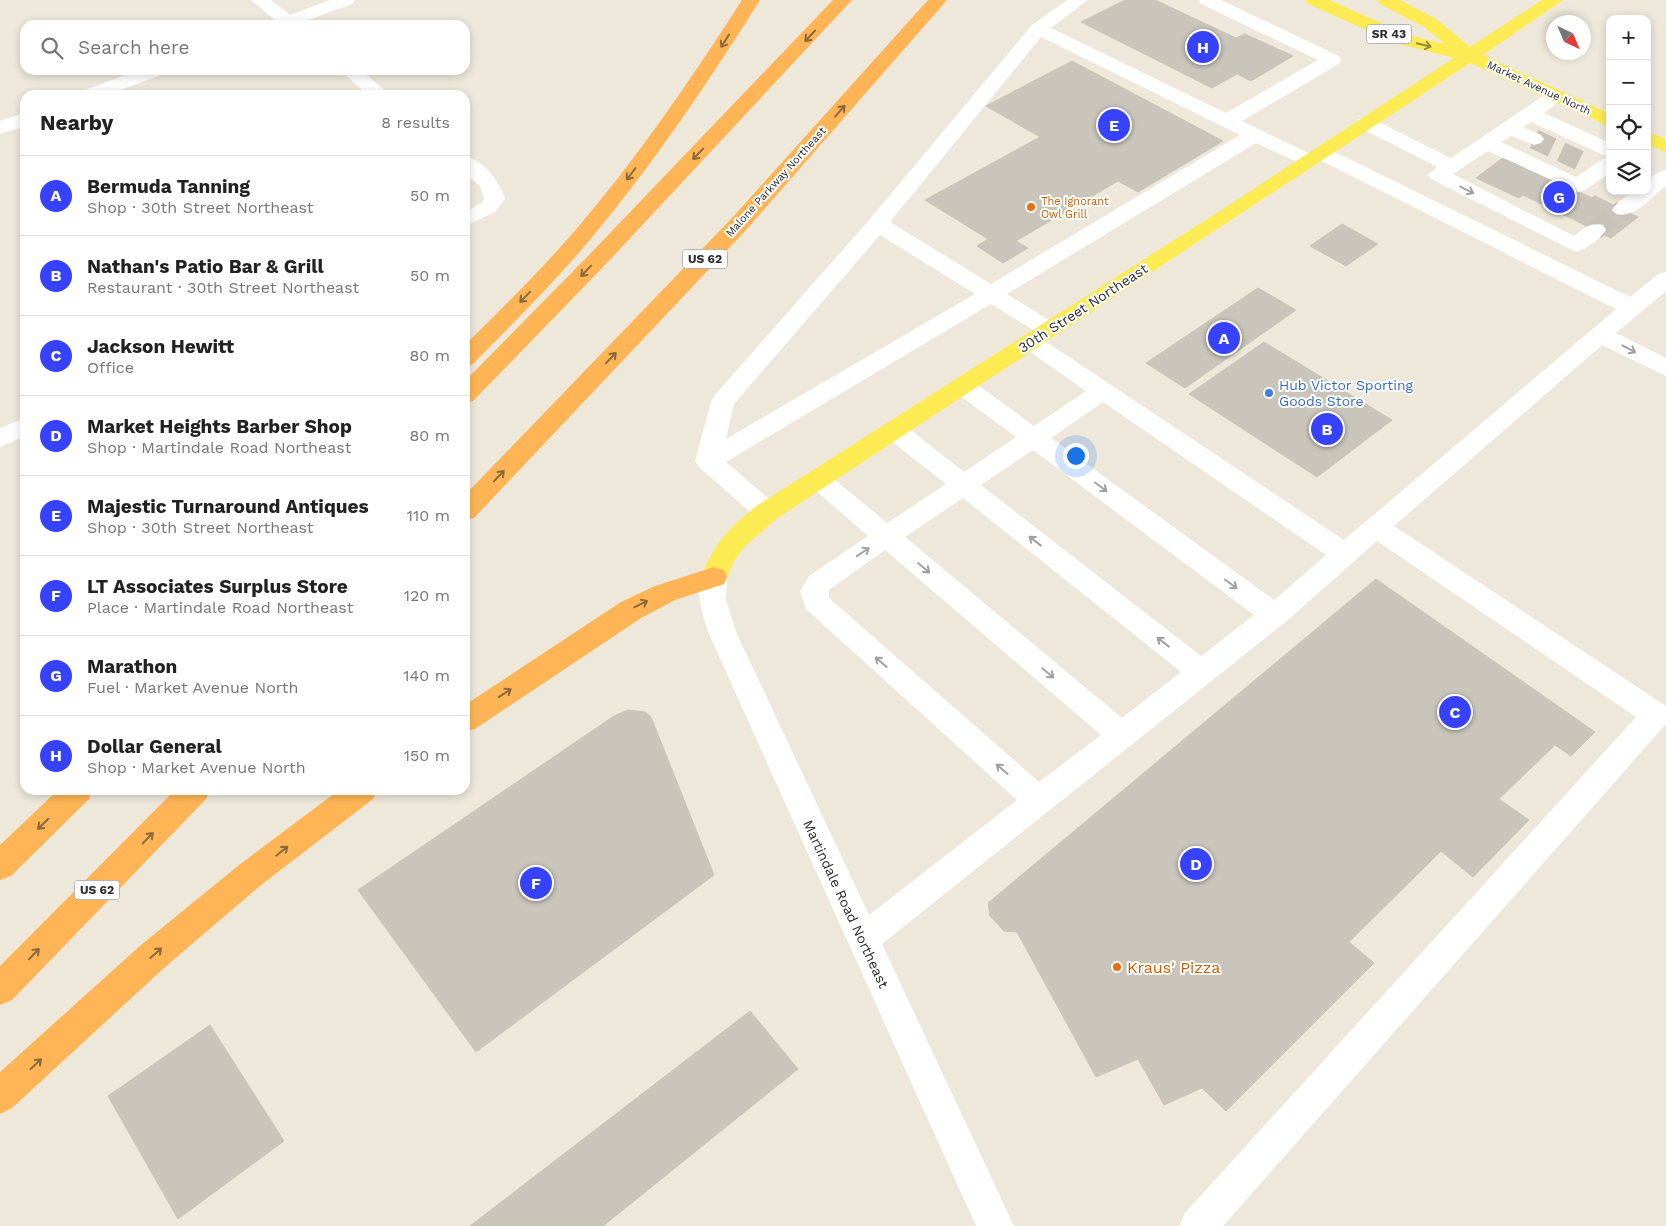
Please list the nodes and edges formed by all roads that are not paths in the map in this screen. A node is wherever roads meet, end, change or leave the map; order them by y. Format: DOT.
graph roads {
  1 [pos="260,0"];
  2 [pos="346,0"];
  3 [pos="750,0"];
  4 [pos="843,0"];
  5 [pos="938,0"];
  6 [pos="1079,0"];
  7 [pos="1207,0"];
  8 [pos="1314,0"];
  9 [pos="1386,0"];
  10 [pos="1554,0"];
  11 [pos="282,20"];
  12 [pos="296,20"];
  13 [pos="1038,29"];
  14 [pos="1469,56"];
  15 [pos="143,75"];
  16 [pos="355,75"];
  17 [pos="103,90"];
  18 [pos="374,90"];
  19 [pos="1556,96"];
  20 [pos="1529,114"];
  21 [pos="1606,119"];
  22 [pos="20,121"];
  23 [pos="1227,121"];
  24 [pos="1366,124"];
  25 [pos="0,128"];
  26 [pos="1508,128"];
  27 [pos="1255,134"];
  28 [pos="1534,139"];
  29 [pos="1651,140"];
  30 [pos="1487,143"];
  31 [pos="1666,146"];
  32 [pos="1608,150"];
  33 [pos="1315,157"];
  34 [pos="470,166"];
  35 [pos="1451,166"];
  36 [pos="1601,168"];
  37 [pos="1666,176"];
  38 [pos="1651,187"];
  39 [pos="1641,195"];
  40 [pos="1622,210"];
  41 [pos="470,217"];
  42 [pos="878,224"];
  43 [pos="1595,230"];
  44 [pos="1666,278"];
  45 [pos="991,294"];
  46 [pos="1632,307"];
  47 [pos="1600,334"];
  48 [pos="1040,336"];
  49 [pos="470,354"];
  50 [pos="1666,368"];
  51 [pos="963,386"];
  52 [pos="470,390"];
  53 [pos="1103,391"];
  54 [pos="20,428"];
  55 [pos="894,430"];
  56 [pos="0,438"];
  57 [pos="1034,438"];
  58 [pos="708,461"];
  59 [pos="818,480"];
  60 [pos="964,485"];
  61 [pos="470,506"];
  62 [pos="767,512"];
  63 [pos="1376,527"];
  64 [pos="887,536"];
  65 [pos="1344,554"];
  66 [pos="714,577"];
  67 [pos="1274,615"];
  68 [pos="1201,672"];
  69 [pos="470,717"];
  70 [pos="1122,735"];
  71 [pos="73,795"];
  72 [pos="190,795"];
  73 [pos="355,795"];
  74 [pos="1039,801"];
  75 [pos="0,866"];
  76 [pos="863,939"];
  77 [pos="0,989"];
  78 [pos="0,1096"];
  79 [pos="995,1226"];
  80 [pos="1198,1226"];
  1 -- 11 [label="street"];
  2 -- 12 [label="street"];
  3 -- 49 [label="highway, one-way"];
  4 -- 52 [label="highway, one-way"];
  61 -- 5 [label="highway, Malone Parkway Northeast / US 62, one-way"];
  6 -- 13 [label="street"];
  7 -- 23 [label="street"];
  8 -- 14 [label="main road, Market Avenue North / SR 43, one-way"];
  9 -- 14 [label="main road, Market Avenue North / SR 43"];
  10 -- 14 [label="main road, 30th Street Northeast"];
  13 -- 23 [label="street"];
  13 -- 42 [label="street"];
  14 -- 19 [label="main road, Market Avenue North / SR 43"];
  14 -- 24 [label="main road, 30th Street Northeast"];
  15 -- 17 [label="street"];
  16 -- 18 [label="street"];
  19 -- 20 [label="street"];
  19 -- 21 [label="main road, Market Avenue North / SR 43"];
  20 -- 26 [label="street"];
  20 -- 32 [label="street"];
  22 -- 25 [label="street"];
  23 -- 27 [label="street"];
  24 -- 33 [label="main road, 30th Street Northeast"];
  24 -- 35 [label="street"];
  26 -- 28 [label="street"];
  26 -- 30 [label="street"];
  27 -- 33 [label="street"];
  27 -- 45 [label="street"];
  29 -- 31 [label="main road"];
  30 -- 35 [label="street"];
  30 -- 36 [label="street"];
  33 -- 46 [label="street"];
  33 -- 48 [label="main road, 30th Street Northeast"];
  34 -- 41 [label="street"];
  35 -- 43 [label="street, one-way"];
  37 -- 38 [label="street"];
  39 -- 40 [label="street"];
  42 -- 45 [label="street"];
  42 -- 58 [label="street"];
  44 -- 46 [label="street"];
  45 -- 48 [label="street"];
  45 -- 58 [label="street"];
  46 -- 47 [label="street"];
  47 -- 50 [label="street, one-way"];
  47 -- 63 [label="street"];
  48 -- 51 [label="main road, 30th Street Northeast"];
  48 -- 53 [label="street"];
  51 -- 55 [label="main road, 30th Street Northeast"];
  51 -- 57 [label="street"];
  53 -- 57 [label="street"];
  53 -- 65 [label="street"];
  54 -- 56 [label="street"];
  55 -- 59 [label="main road, 30th Street Northeast"];
  55 -- 60 [label="street"];
  57 -- 60 [label="street"];
  57 -- 67 [label="street, one-way"];
  58 -- 62 [label="street"];
  59 -- 62 [label="main road, 30th Street Northeast"];
  59 -- 64 [label="street"];
  60 -- 64 [label="street"];
  68 -- 60 [label="street, one-way"];
  62 -- 66 [label="main road, 30th Street Northeast"];
  63 -- 65 [label="street"];
  63 -- 80 [label="street"];
  64 -- 70 [label="street, one-way"];
  74 -- 64 [label="street, one-way"];
  65 -- 67 [label="street"];
  69 -- 66 [label="highway, one-way"];
  66 -- 76 [label="street, Martindale Road Northeast"];
  67 -- 68 [label="street"];
  68 -- 70 [label="street"];
  70 -- 74 [label="street"];
  71 -- 75 [label="highway, one-way"];
  77 -- 72 [label="highway, US 62, one-way"];
  78 -- 73 [label="highway, one-way"];
  74 -- 76 [label="street"];
  76 -- 79 [label="street, Martindale Road Northeast"];
}
